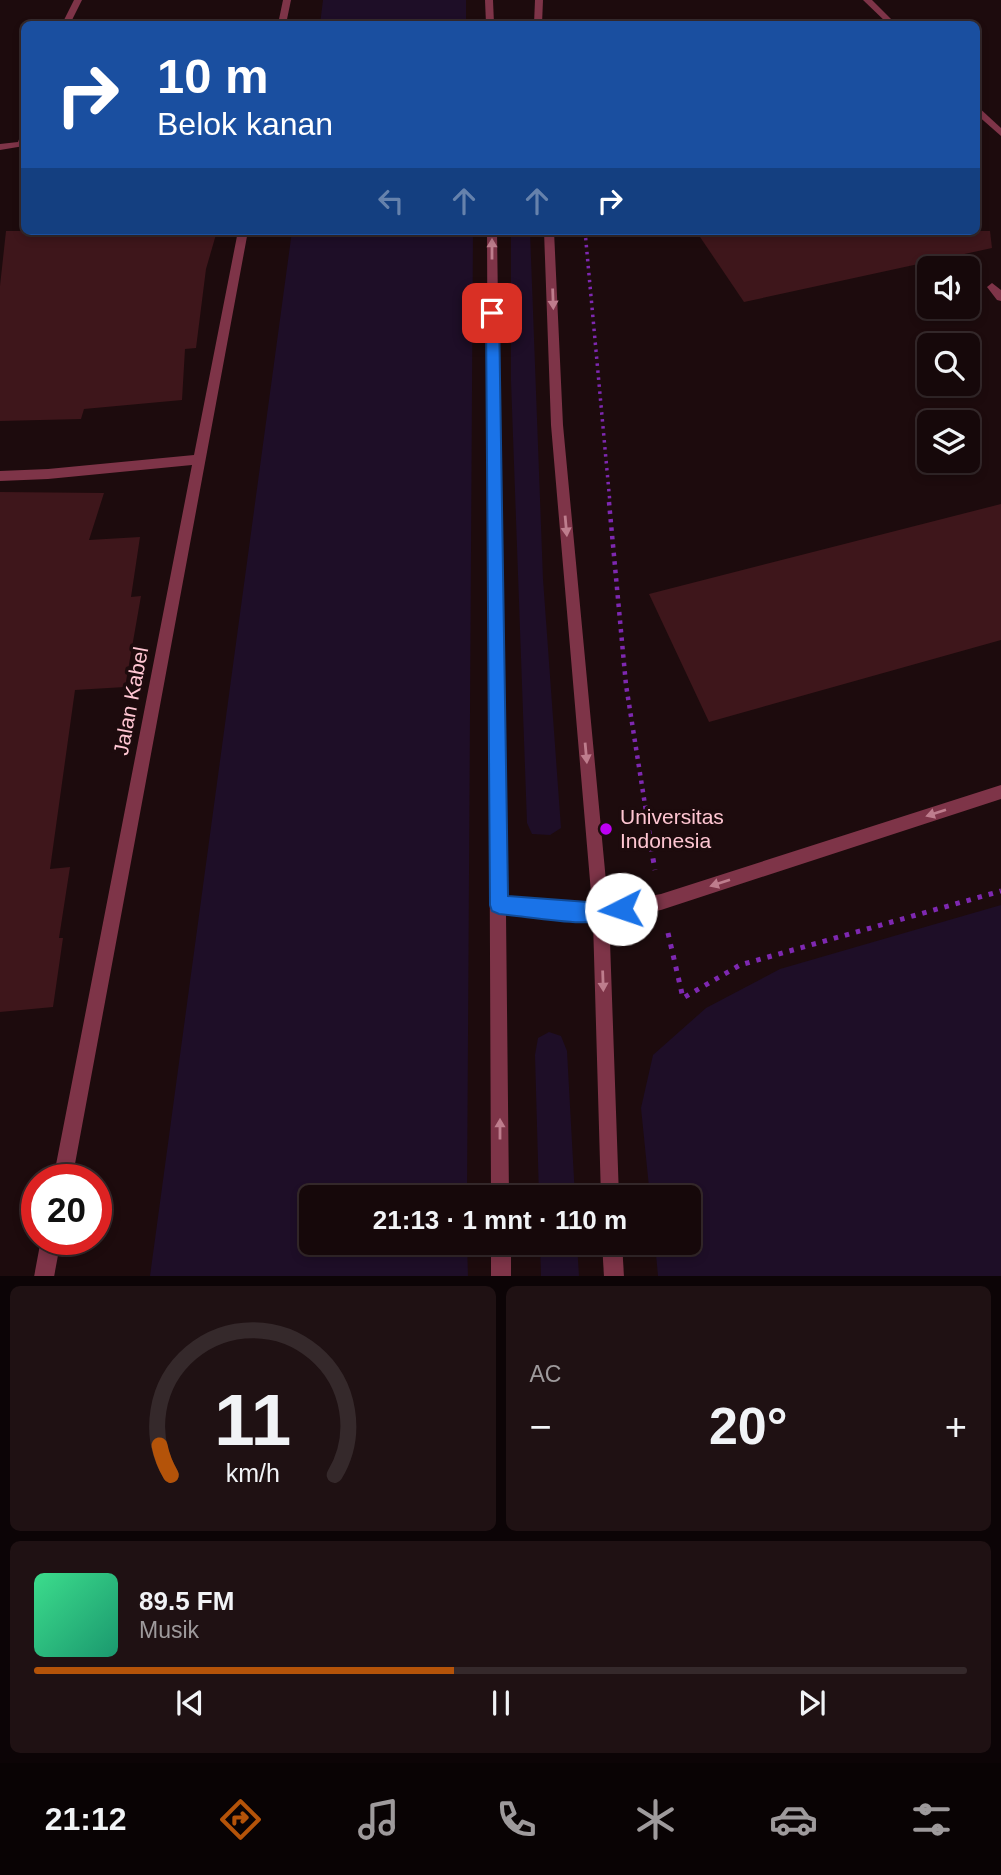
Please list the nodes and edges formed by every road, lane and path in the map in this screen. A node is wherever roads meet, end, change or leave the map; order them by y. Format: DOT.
graph roads {
  1 [pos="78,0"];
  2 [pos="287,0"];
  3 [pos="489,0"];
  4 [pos="538,0"];
  5 [pos="867,0"];
  6 [pos="68,21"];
  7 [pos="283,21"];
  8 [pos="490,21"];
  9 [pos="538,21"];
  10 [pos="889,21"];
  11 [pos="980,112"];
  12 [pos="1001,133"];
  13 [pos="21,144"];
  14 [pos="0,147"];
  15 [pos="242,235"];
  16 [pos="492,235"];
  17 [pos="549,235"];
  18 [pos="586,235"];
  19 [pos="992,286"];
  20 [pos="1001,297"];
  21 [pos="201,459"];
  22 [pos="0,476"];
  23 [pos="1001,792"];
  24 [pos="1001,891"];
  25 [pos="661,902"];
  26 [pos="499,905"];
  27 [pos="601,913"];
  28 [pos="65,1164"];
  29 [pos="500,1185"];
  30 [pos="610,1185"];
  31 [pos="48,1255"];
  32 [pos="501,1255"];
  33 [pos="613,1255"];
  34 [pos="44,1276"];
  35 [pos="501,1276"];
  36 [pos="614,1276"];
  1 -- 6 [label="street"];
  2 -- 7 [label="street"];
  3 -- 8 [label="street"];
  4 -- 9 [label="street"];
  5 -- 10 [label="street"];
  11 -- 12 [label="street"];
  13 -- 14 [label="street"];
  15 -- 21 [label="street, Jalan Kabel"];
  26 -- 16 [label="street, one-way"];
  17 -- 27 [label="street, one-way"];
  18 -- 25 [label="path"];
  19 -- 20 [label="street"];
  21 -- 22 [label="street"];
  21 -- 28 [label="street, Jalan Kabel"];
  23 -- 25 [label="street, one-way"];
  24 -- 25 [label="path"];
  25 -- 27 [label="street"];
  26 -- 27 [label="street"];
  29 -- 26 [label="street, one-way"];
  27 -- 30 [label="street, one-way"];
  31 -- 34 [label="street"];
  32 -- 35 [label="street"];
  33 -- 36 [label="street"];
}
